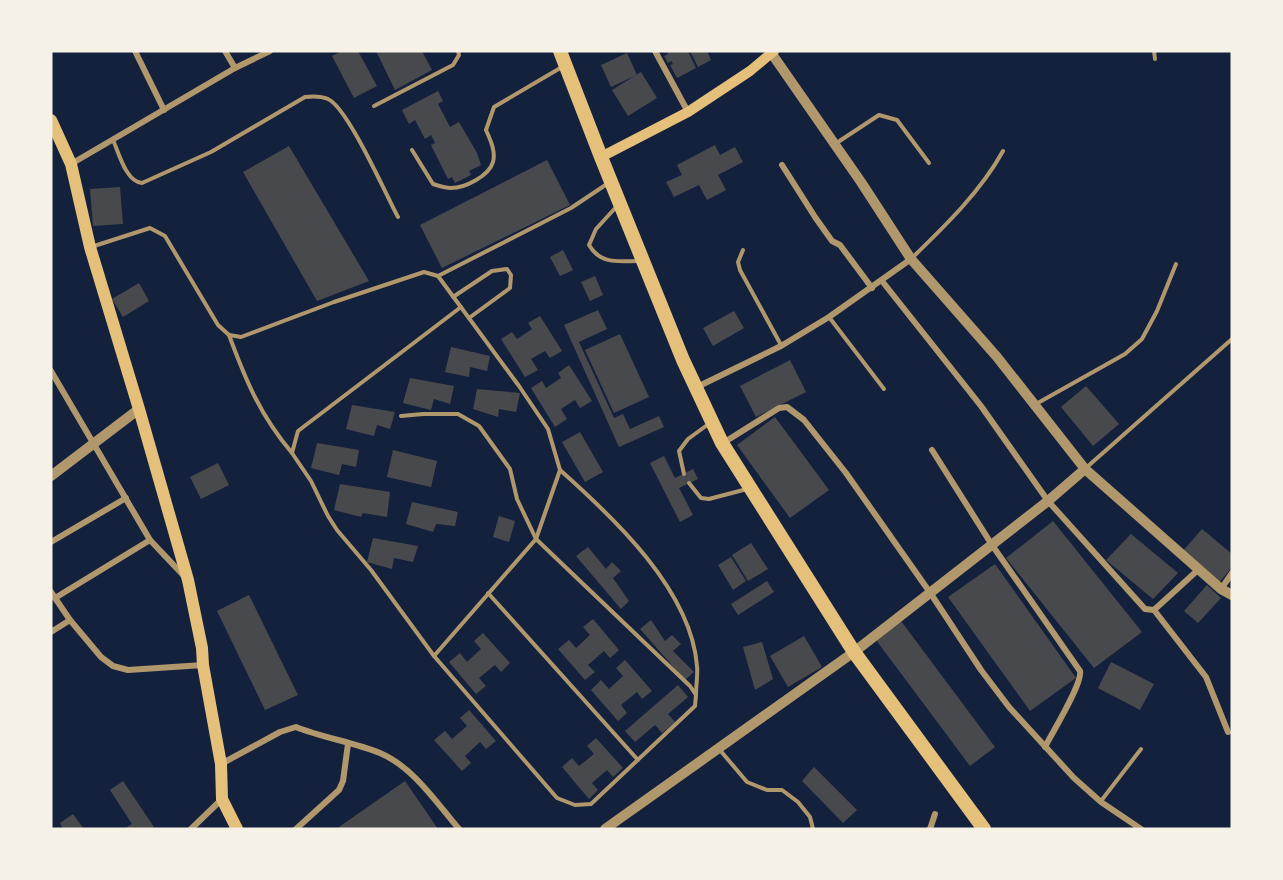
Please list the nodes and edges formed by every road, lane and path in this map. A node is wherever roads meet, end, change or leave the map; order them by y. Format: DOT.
graph roads {
  1 [pos="135,51"];
  2 [pos="225,51"];
  3 [pos="270,51"];
  4 [pos="458,51"];
  5 [pos="560,51"];
  6 [pos="655,51"];
  7 [pos="1154,51"];
  8 [pos="773,53"];
  9 [pos="1155,59"];
  10 [pos="566,66"];
  11 [pos="235,68"];
  12 [pos="374,106"];
  13 [pos="164,110"];
  14 [pos="688,112"];
  15 [pos="51,120"];
  16 [pos="112,139"];
  17 [pos="834,145"];
  18 [pos="412,150"];
  19 [pos="1003,151"];
  20 [pos="601,157"];
  21 [pos="929,163"];
  22 [pos="70,164"];
  23 [pos="782,165"];
  24 [pos="610,182"];
  25 [pos="619,204"];
  26 [pos="398,217"];
  27 [pos="90,247"];
  28 [pos="743,250"];
  29 [pos="910,259"];
  30 [pos="643,261"];
  31 [pos="1176,264"];
  32 [pos="438,276"];
  33 [pos="882,281"];
  34 [pos="872,288"];
  35 [pos="453,297"];
  36 [pos="461,307"];
  37 [pos="830,317"];
  38 [pos="469,318"];
  39 [pos="229,335"];
  40 [pos="1232,339"];
  41 [pos="781,346"];
  42 [pos="51,371"];
  43 [pos="696,388"];
  44 [pos="884,389"];
  45 [pos="1035,405"];
  46 [pos="139,409"];
  47 [pos="401,416"];
  48 [pos="712,422"];
  49 [pos="94,443"];
  50 [pos="722,443"];
  51 [pos="932,450"];
  52 [pos="292,453"];
  53 [pos="1085,469"];
  54 [pos="560,470"];
  55 [pos="684,474"];
  56 [pos="51,476"];
  57 [pos="689,483"];
  58 [pos="751,488"];
  59 [pos="126,498"];
  60 [pos="1048,501"];
  61 [pos="536,539"];
  62 [pos="150,540"];
  63 [pos="51,542"];
  64 [pos="992,544"];
  65 [pos="1199,569"];
  66 [pos="1232,573"];
  67 [pos="188,580"];
  68 [pos="1221,589"];
  69 [pos="488,594"];
  70 [pos="931,594"];
  71 [pos="53,595"];
  72 [pos="1232,596"];
  73 [pos="1154,610"];
  74 [pos="70,620"];
  75 [pos="51,632"];
  76 [pos="854,652"];
  77 [pos="434,656"];
  78 [pos="203,665"];
  79 [pos="696,694"];
  80 [pos="1228,732"];
  81 [pos="348,744"];
  82 [pos="1045,747"];
  83 [pos="719,748"];
  84 [pos="1141,749"];
  85 [pos="638,760"];
  86 [pos="221,764"];
  87 [pos="222,799"];
  88 [pos="1101,802"];
  89 [pos="935,814"];
  90 [pos="608,828"];
  91 [pos="191,829"];
  92 [pos="237,829"];
  93 [pos="296,829"];
  94 [pos="459,829"];
  95 [pos="813,829"];
  96 [pos="930,829"];
  97 [pos="984,829"];
  98 [pos="1141,829"];
  1 -- 13 [label="street"];
  2 -- 11 [label="street"];
  3 -- 11 [label="street"];
  4 -- 12 [label="lane"];
  5 -- 10 [label="highway"];
  6 -- 14 [label="street"];
  7 -- 9 [label="lane"];
  8 -- 14 [label="main road"];
  8 -- 17 [label="street"];
  10 -- 18 [label="lane"];
  10 -- 20 [label="highway"];
  11 -- 13 [label="street"];
  13 -- 16 [label="street"];
  14 -- 20 [label="main road"];
  15 -- 22 [label="main road"];
  16 -- 22 [label="street"];
  16 -- 26 [label="lane"];
  17 -- 21 [label="lane"];
  17 -- 29 [label="street"];
  19 -- 29 [label="lane"];
  20 -- 24 [label="highway"];
  22 -- 27 [label="main road"];
  23 -- 34 [label="street"];
  24 -- 25 [label="highway"];
  24 -- 32 [label="lane"];
  25 -- 30 [label="highway"];
  25 -- 30 [label="lane"];
  27 -- 39 [label="lane"];
  27 -- 46 [label="main road"];
  28 -- 41 [label="lane"];
  29 -- 33 [label="street"];
  29 -- 45 [label="street"];
  30 -- 43 [label="highway"];
  31 -- 45 [label="lane"];
  32 -- 35 [label="lane"];
  32 -- 39 [label="lane"];
  33 -- 34 [label="street"];
  33 -- 60 [label="street"];
  34 -- 37 [label="street"];
  35 -- 36 [label="lane"];
  35 -- 38 [label="lane"];
  36 -- 38 [label="lane"];
  36 -- 52 [label="lane"];
  37 -- 41 [label="street"];
  37 -- 44 [label="lane"];
  38 -- 54 [label="lane"];
  39 -- 52 [label="lane"];
  40 -- 53 [label="lane"];
  41 -- 43 [label="street"];
  42 -- 49 [label="street"];
  43 -- 48 [label="highway"];
  45 -- 53 [label="street"];
  46 -- 49 [label="street"];
  46 -- 67 [label="main road"];
  47 -- 61 [label="lane"];
  48 -- 50 [label="highway"];
  48 -- 55 [label="lane"];
  49 -- 56 [label="street"];
  49 -- 59 [label="street"];
  50 -- 58 [label="highway"];
  50 -- 70 [label="street"];
  51 -- 64 [label="street"];
  52 -- 77 [label="lane"];
  53 -- 60 [label="street"];
  53 -- 65 [label="street"];
  54 -- 61 [label="lane"];
  54 -- 79 [label="lane"];
  57 -- 58 [label="lane"];
  58 -- 76 [label="highway"];
  59 -- 62 [label="street"];
  59 -- 63 [label="street"];
  60 -- 64 [label="street"];
  60 -- 73 [label="street"];
  61 -- 69 [label="lane"];
  61 -- 79 [label="lane"];
  62 -- 67 [label="street"];
  62 -- 71 [label="street"];
  64 -- 70 [label="street"];
  64 -- 82 [label="street"];
  65 -- 68 [label="street"];
  65 -- 73 [label="street"];
  66 -- 68 [label="street"];
  67 -- 78 [label="main road"];
  68 -- 72 [label="street"];
  69 -- 77 [label="lane"];
  69 -- 85 [label="lane"];
  70 -- 76 [label="street"];
  70 -- 82 [label="street"];
  71 -- 74 [label="street"];
  73 -- 80 [label="street"];
  74 -- 75 [label="street"];
  74 -- 78 [label="street"];
  76 -- 83 [label="street"];
  76 -- 97 [label="highway"];
  77 -- 85 [label="lane"];
  78 -- 86 [label="main road"];
  79 -- 85 [label="lane"];
  81 -- 86 [label="street"];
  81 -- 93 [label="street"];
  81 -- 94 [label="street"];
  82 -- 88 [label="street"];
  83 -- 90 [label="street"];
  83 -- 95 [label="lane"];
  84 -- 88 [label="lane"];
  86 -- 87 [label="main road"];
  87 -- 91 [label="street"];
  87 -- 92 [label="main road"];
  88 -- 98 [label="street"];
  89 -- 96 [label="street"];
}
